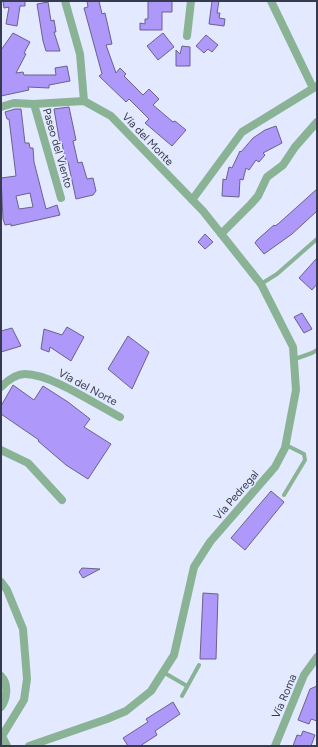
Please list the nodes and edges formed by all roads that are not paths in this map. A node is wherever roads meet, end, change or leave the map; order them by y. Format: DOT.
graph roads {
  1 [pos="65,1"];
  2 [pos="191,1"];
  3 [pos="271,1"];
  4 [pos="187,36"];
  5 [pos="315,87"];
  6 [pos="84,101"];
  7 [pos="34,104"];
  8 [pos="1,107"];
  9 [pos="317,122"];
  10 [pos="61,198"];
  11 [pos="192,200"];
  12 [pos="222,234"];
  13 [pos="317,240"];
  14 [pos="261,284"];
  15 [pos="317,350"];
  16 [pos="295,359"];
  17 [pos="1,387"];
  18 [pos="120,417"];
  19 [pos="286,445"];
  20 [pos="1,450"];
  21 [pos="284,495"];
  22 [pos="62,500"];
  23 [pos="1,582"];
  24 [pos="317,657"];
  25 [pos="199,665"];
  26 [pos="163,672"];
  27 [pos="1,676"];
  28 [pos="187,686"];
  29 [pos="182,696"];
  30 [pos="1,707"];
  31 [pos="7,746"];
  32 [pos="29,746"];
  33 [pos="275,746"];
  1 -- 6 [label="street"];
  2 -- 4 [label="street"];
  3 -- 5 [label="street"];
  5 -- 11 [label="street"];
  6 -- 7 [label="street"];
  6 -- 11 [label="street, Vía del Monte"];
  7 -- 8 [label="street"];
  7 -- 10 [label="street, Paseo del Viento"];
  9 -- 12 [label="street"];
  11 -- 12 [label="street, Vía Pedregal"];
  12 -- 14 [label="street, Vía Pedregal"];
  13 -- 14 [label="lane"];
  14 -- 16 [label="street, Vía Pedregal"];
  15 -- 16 [label="lane"];
  16 -- 19 [label="street, Vía Pedregal"];
  17 -- 18 [label="street, Vía del Norte"];
  19 -- 21 [label="lane"];
  19 -- 26 [label="street, Vía Pedregal"];
  20 -- 22 [label="street"];
  23 -- 31 [label="street"];
  24 -- 33 [label="street, Vía Roma"];
  25 -- 28 [label="lane"];
  26 -- 28 [label="lane"];
  26 -- 32 [label="street, Vía Pedregal"];
  27 -- 30 [label="street"];
  28 -- 29 [label="lane"];
}
